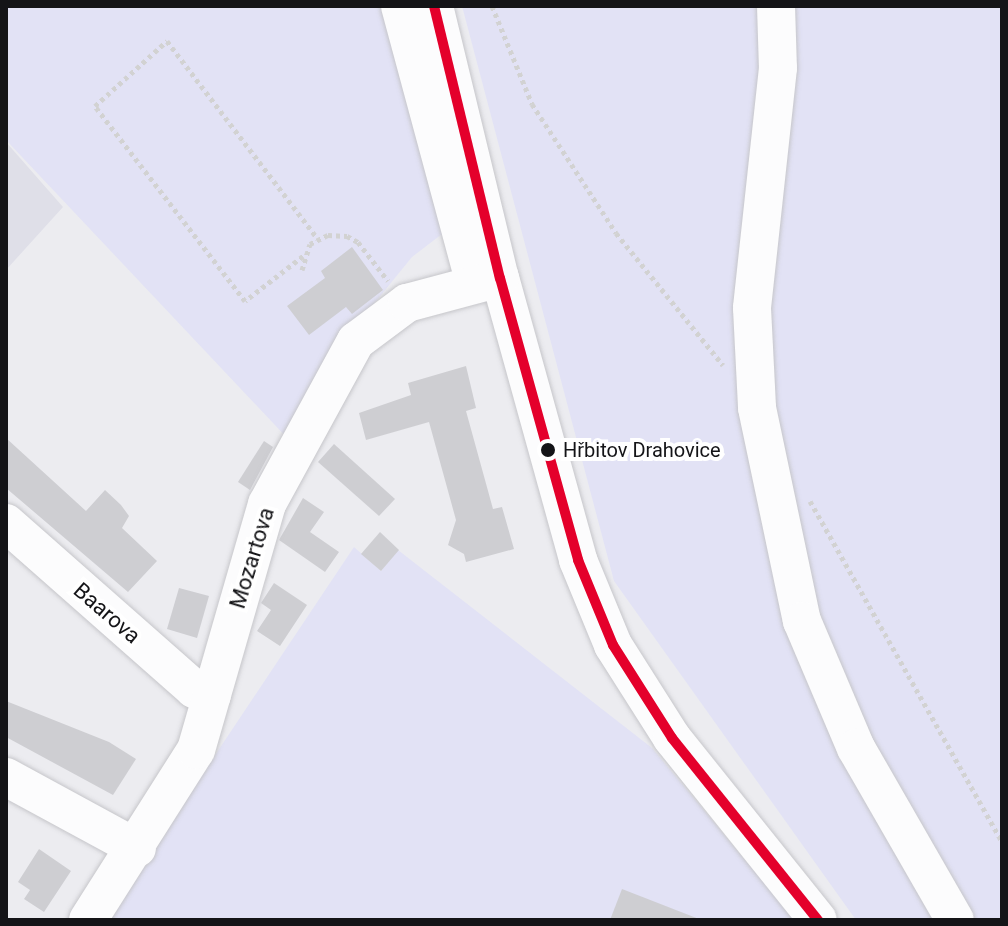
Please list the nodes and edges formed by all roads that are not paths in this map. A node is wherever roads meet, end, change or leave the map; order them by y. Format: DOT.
graph roads {
  1 [pos="400,6"];
  2 [pos="434,6"];
  3 [pos="759,6"];
  4 [pos="776,6"];
  5 [pos="778,68"];
  6 [pos="487,281"];
  7 [pos="6,523"];
  8 [pos="212,696"];
  9 [pos="6,777"];
  10 [pos="137,848"];
  11 [pos="88,920"];
  12 [pos="818,920"];
  13 [pos="955,920"];
  1 -- 6 [label="street"];
  2 -- 6 [label="street"];
  3 -- 5 [label="street"];
  4 -- 5 [label="street"];
  5 -- 13 [label="street"];
  6 -- 8 [label="street, Mozartova"];
  6 -- 12 [label="street"];
  7 -- 8 [label="street, Baarova"];
  8 -- 10 [label="street, Mozartova"];
  9 -- 10 [label="street"];
  10 -- 11 [label="street, Mozartova"];
}
